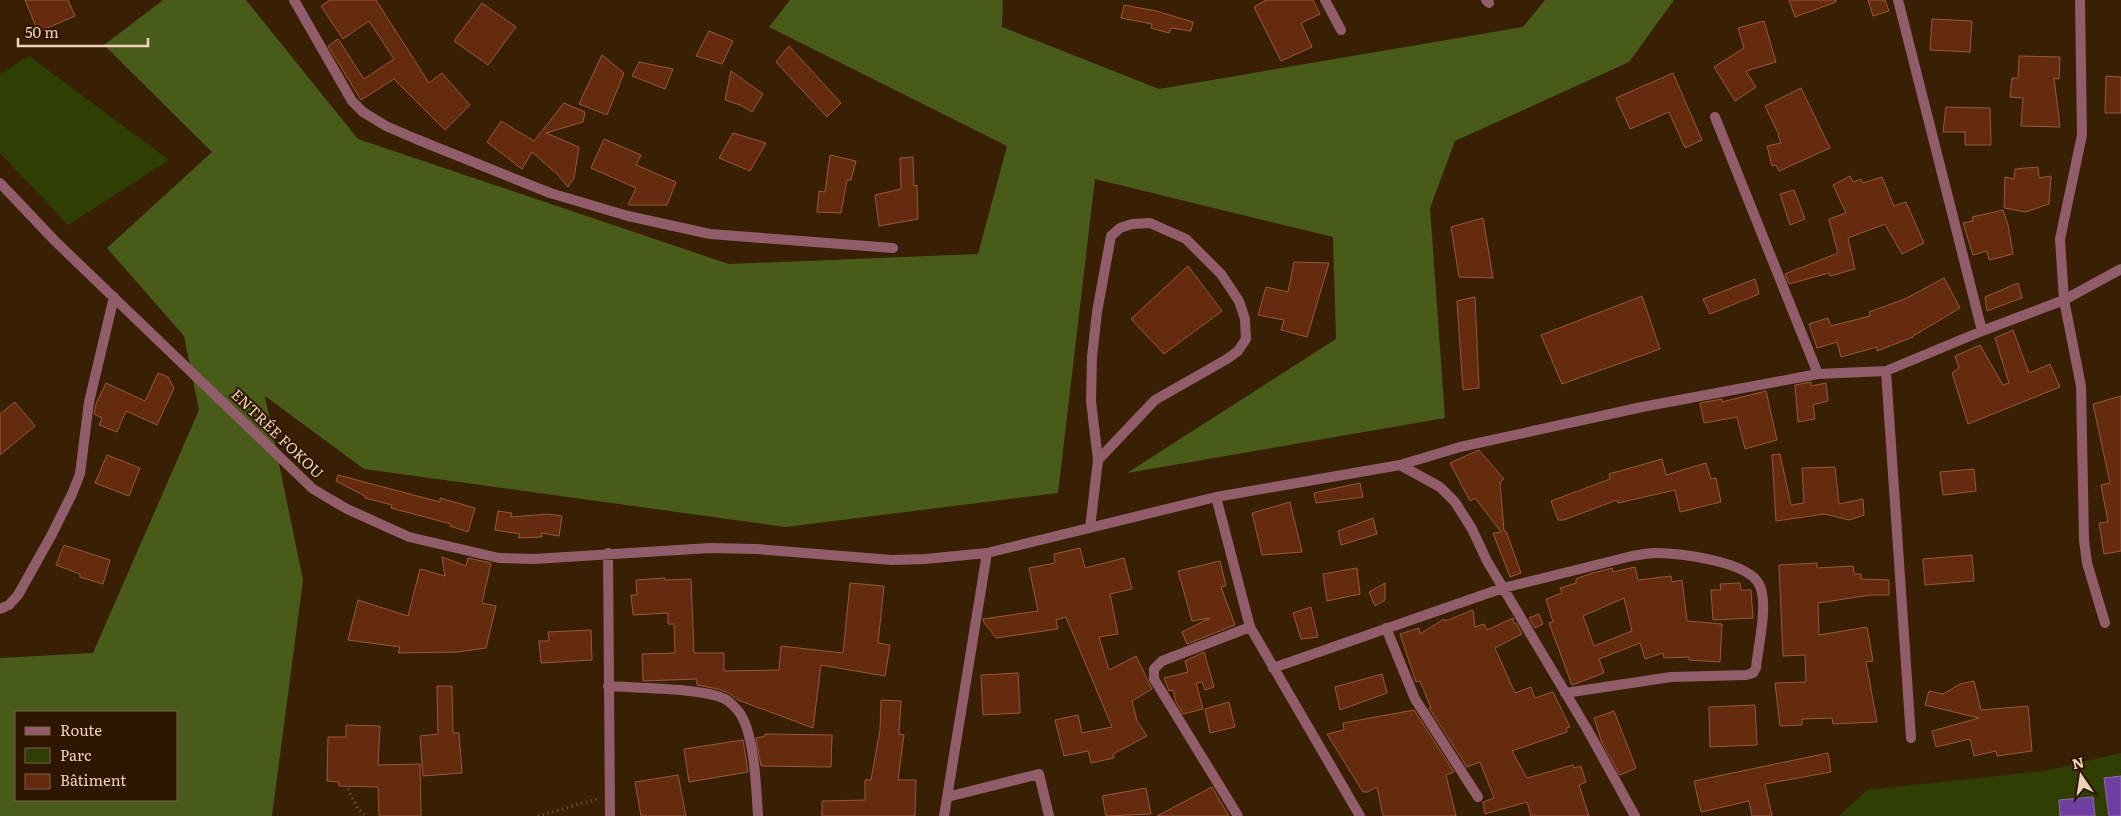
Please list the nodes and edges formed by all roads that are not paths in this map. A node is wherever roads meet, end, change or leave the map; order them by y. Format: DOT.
graph roads {
  1 [pos="294,0"];
  2 [pos="1325,0"];
  3 [pos="1898,0"];
  4 [pos="2080,0"];
  5 [pos="1341,30"];
  6 [pos="1715,117"];
  7 [pos="0,183"];
  8 [pos="893,248"];
  9 [pos="2121,269"];
  10 [pos="114,297"];
  11 [pos="2064,300"];
  12 [pos="1982,331"];
  13 [pos="1886,371"];
  14 [pos="1818,374"];
  15 [pos="1098,460"];
  16 [pos="1400,465"];
  17 [pos="1216,497"];
  18 [pos="1090,528"];
  19 [pos="608,553"];
  20 [pos="987,553"];
  21 [pos="1503,588"];
  22 [pos="0,609"];
  23 [pos="2105,623"];
  24 [pos="1250,626"];
  25 [pos="1386,628"];
  26 [pos="1273,668"];
  27 [pos="608,686"];
  28 [pos="1565,693"];
  29 [pos="1911,738"];
  30 [pos="947,797"];
  31 [pos="1478,797"];
  32 [pos="610,816"];
  33 [pos="758,816"];
  34 [pos="944,816"];
  35 [pos="1049,816"];
  36 [pos="1238,816"];
  37 [pos="1360,816"];
  38 [pos="1636,816"];
  1 -- 8 [label="street"];
  2 -- 5 [label="street"];
  3 -- 12 [label="street"];
  4 -- 11 [label="street"];
  6 -- 14 [label="street"];
  7 -- 10 [label="street, ENTRÉE FOKOU"];
  9 -- 11 [label="street"];
  10 -- 19 [label="street, ENTRÉE FOKOU"];
  10 -- 22 [label="street"];
  11 -- 12 [label="street"];
  11 -- 23 [label="street"];
  12 -- 13 [label="street"];
  13 -- 14 [label="street, ENTRÉE FOKOU"];
  13 -- 29 [label="street"];
  14 -- 16 [label="street, ENTRÉE FOKOU"];
  15 -- 15 [label="street"];
  15 -- 18 [label="street"];
  16 -- 17 [label="street, ENTRÉE FOKOU"];
  16 -- 21 [label="street"];
  17 -- 18 [label="street, ENTRÉE FOKOU"];
  17 -- 24 [label="street"];
  18 -- 20 [label="street, ENTRÉE FOKOU"];
  19 -- 20 [label="street, ENTRÉE FOKOU"];
  19 -- 27 [label="street"];
  20 -- 30 [label="street"];
  21 -- 25 [label="street"];
  21 -- 28 [label="street"];
  21 -- 28 [label="street"];
  24 -- 26 [label="street"];
  24 -- 36 [label="street"];
  25 -- 26 [label="street"];
  25 -- 31 [label="street"];
  26 -- 37 [label="street"];
  27 -- 32 [label="street"];
  27 -- 33 [label="street"];
  28 -- 38 [label="street"];
  30 -- 34 [label="street"];
  30 -- 35 [label="street"];
}
